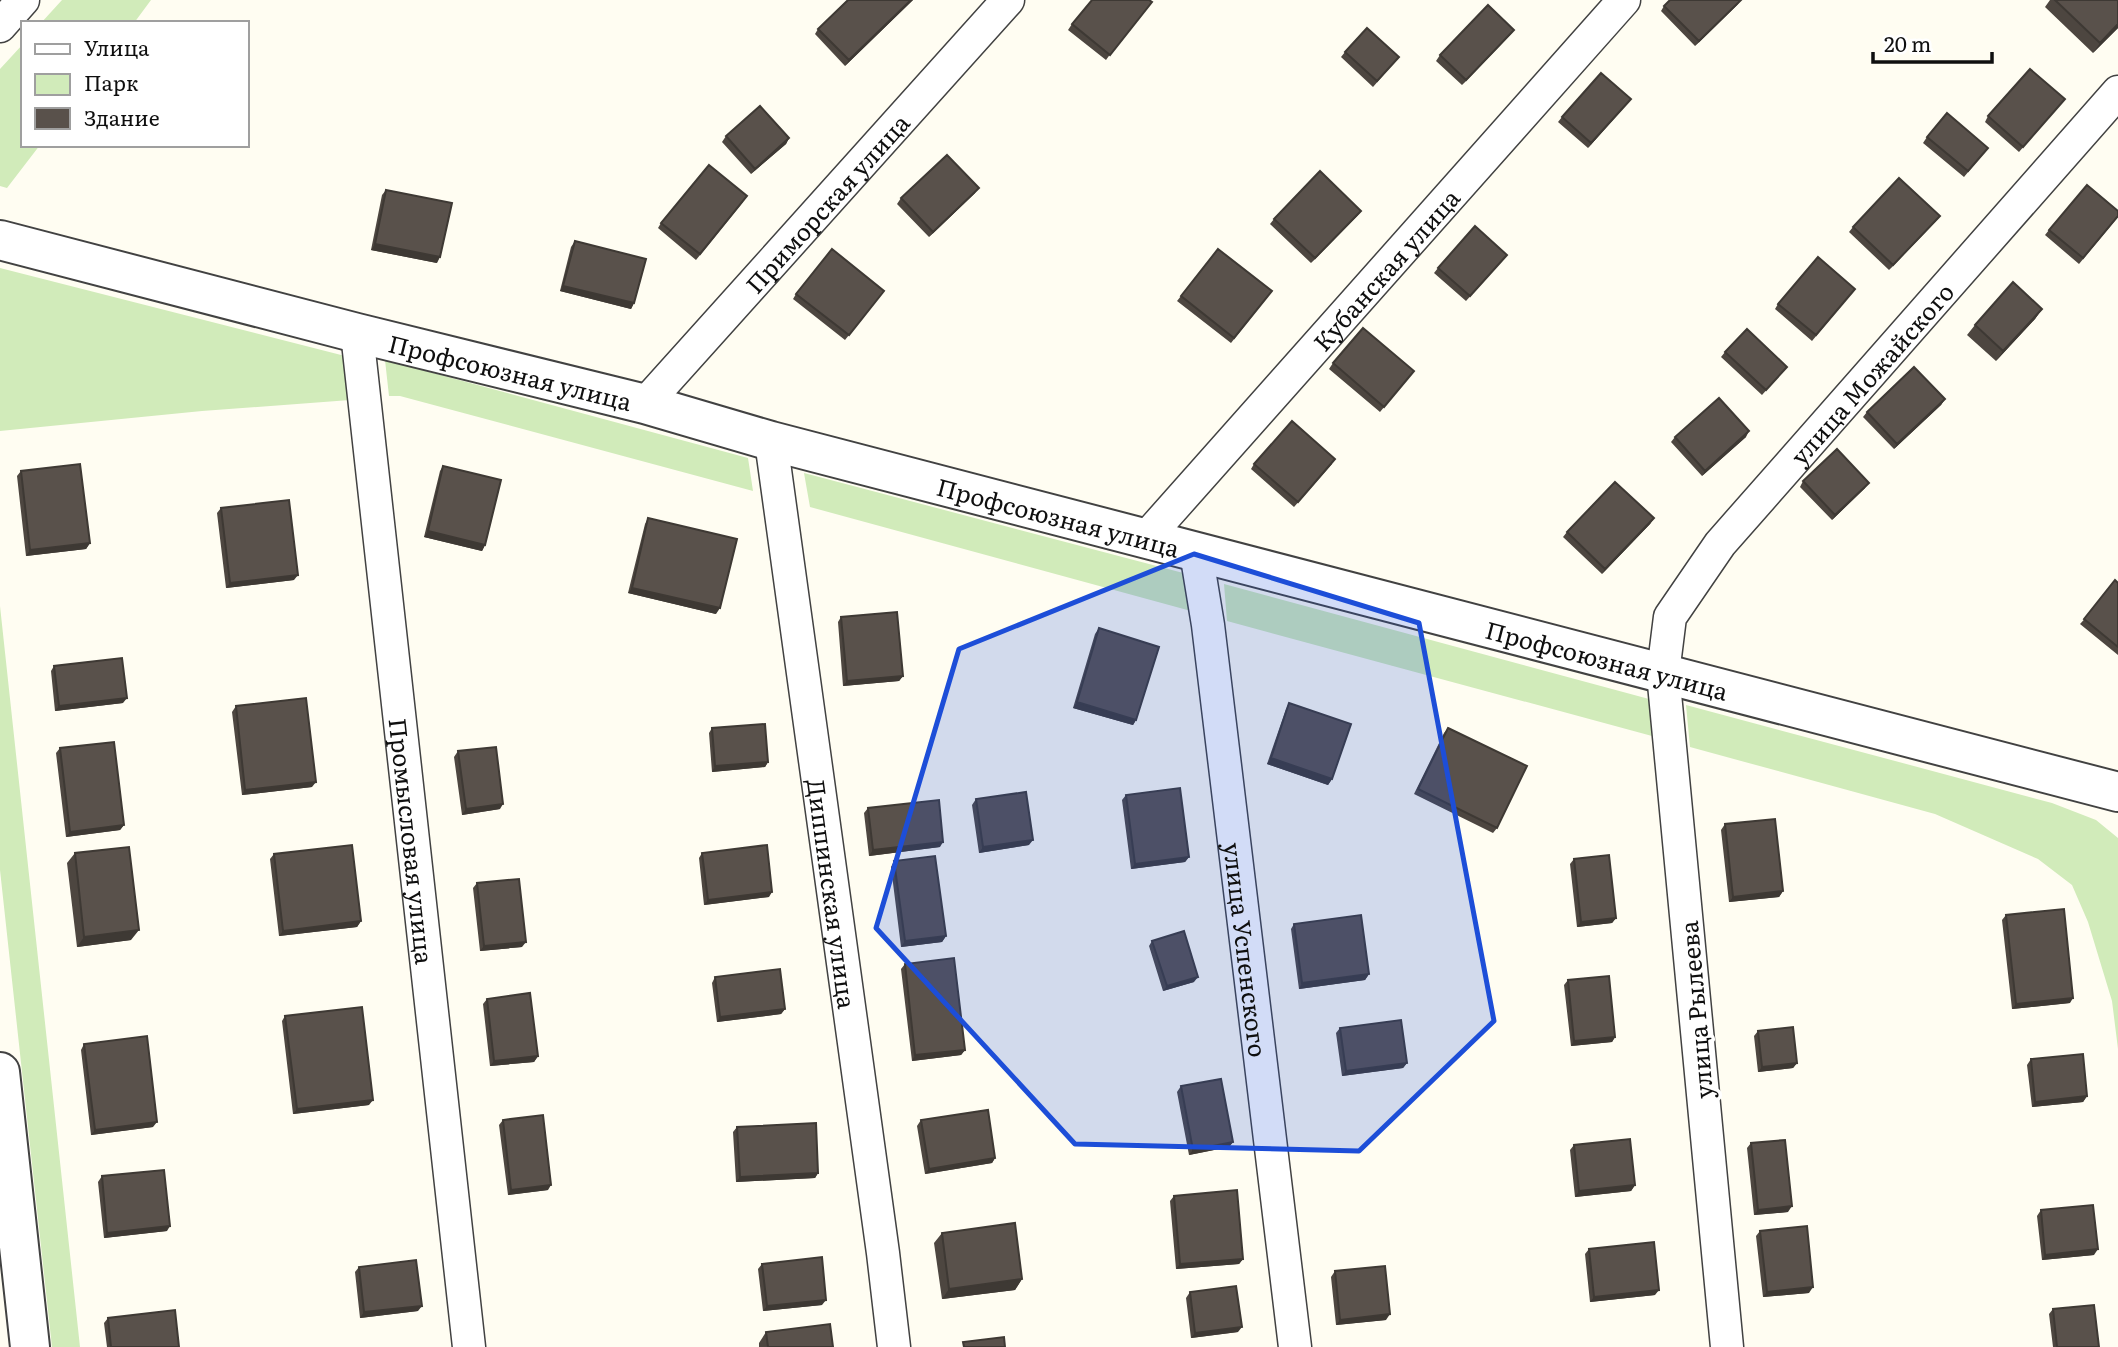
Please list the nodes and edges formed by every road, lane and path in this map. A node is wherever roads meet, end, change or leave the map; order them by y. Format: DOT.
graph roads {
  1 [pos="23,0"];
  2 [pos="1008,0"];
  3 [pos="1625,0"];
  4 [pos="0,26"];
  5 [pos="2118,92"];
  6 [pos="0,240"];
  7 [pos="357,333"];
  8 [pos="645,404"];
  9 [pos="771,441"];
  10 [pos="1146,538"];
  11 [pos="1196,552"];
  12 [pos="1663,673"];
  13 [pos="2118,792"];
  14 [pos="0,1072"];
  15 [pos="30,1347"];
  16 [pos="469,1347"];
  17 [pos="894,1347"];
  18 [pos="1295,1347"];
  19 [pos="1727,1347"];
  1 -- 4 [label="street"];
  2 -- 8 [label="street, Приморская улица"];
  3 -- 10 [label="street, Кубанская улица"];
  5 -- 12 [label="street, улица Можайского"];
  6 -- 7 [label="street, Профсоюзная улица"];
  7 -- 8 [label="street, Профсоюзная улица"];
  7 -- 16 [label="street, Промысловая улица"];
  8 -- 9 [label="street, Профсоюзная улица"];
  9 -- 10 [label="street, Профсоюзная улица"];
  9 -- 17 [label="street, Диппинская улица"];
  10 -- 11 [label="street, Профсоюзная улица"];
  11 -- 12 [label="street, Профсоюзная улица"];
  11 -- 18 [label="street, улица Успенского"];
  12 -- 13 [label="street, Профсоюзная улица"];
  12 -- 19 [label="street, улица Рылеева"];
  14 -- 15 [label="street"];
}
